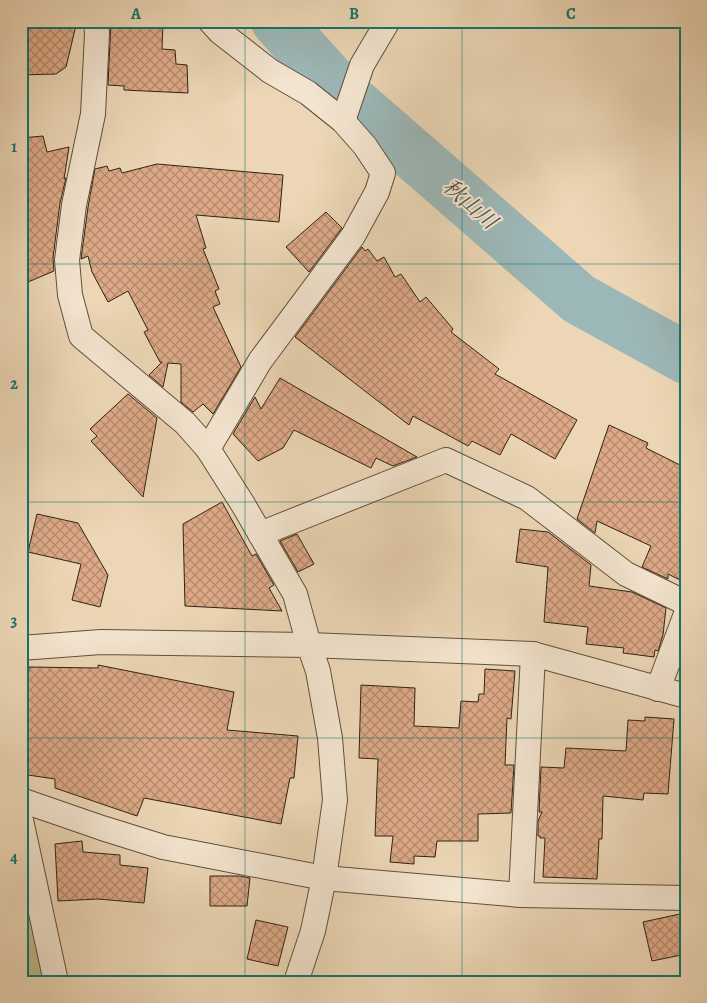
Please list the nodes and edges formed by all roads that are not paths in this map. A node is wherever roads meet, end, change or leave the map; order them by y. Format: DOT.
graph roads {
  1 [pos="96,21"];
  2 [pos="210,21"];
  3 [pos="388,21"];
  4 [pos="343,120"];
  5 [pos="208,448"];
  6 [pos="260,534"];
  7 [pos="686,603"];
  8 [pos="686,614"];
  9 [pos="309,645"];
  10 [pos="21,648"];
  11 [pos="533,654"];
  12 [pos="658,689"];
  13 [pos="686,696"];
  14 [pos="21,800"];
  15 [pos="21,820"];
  16 [pos="324,878"];
  17 [pos="521,895"];
  18 [pos="686,898"];
  19 [pos="56,982"];
  20 [pos="296,982"];
  1 -- 5 [label="street"];
  2 -- 4 [label="street"];
  3 -- 4 [label="street"];
  4 -- 5 [label="street"];
  5 -- 6 [label="street"];
  6 -- 7 [label="street"];
  6 -- 9 [label="street"];
  8 -- 12 [label="street"];
  9 -- 10 [label="street"];
  9 -- 11 [label="street"];
  9 -- 16 [label="street"];
  11 -- 12 [label="street"];
  11 -- 17 [label="street"];
  12 -- 13 [label="street"];
  14 -- 16 [label="street"];
  15 -- 19 [label="street"];
  16 -- 17 [label="street"];
  16 -- 20 [label="street"];
  17 -- 18 [label="street"];
}
